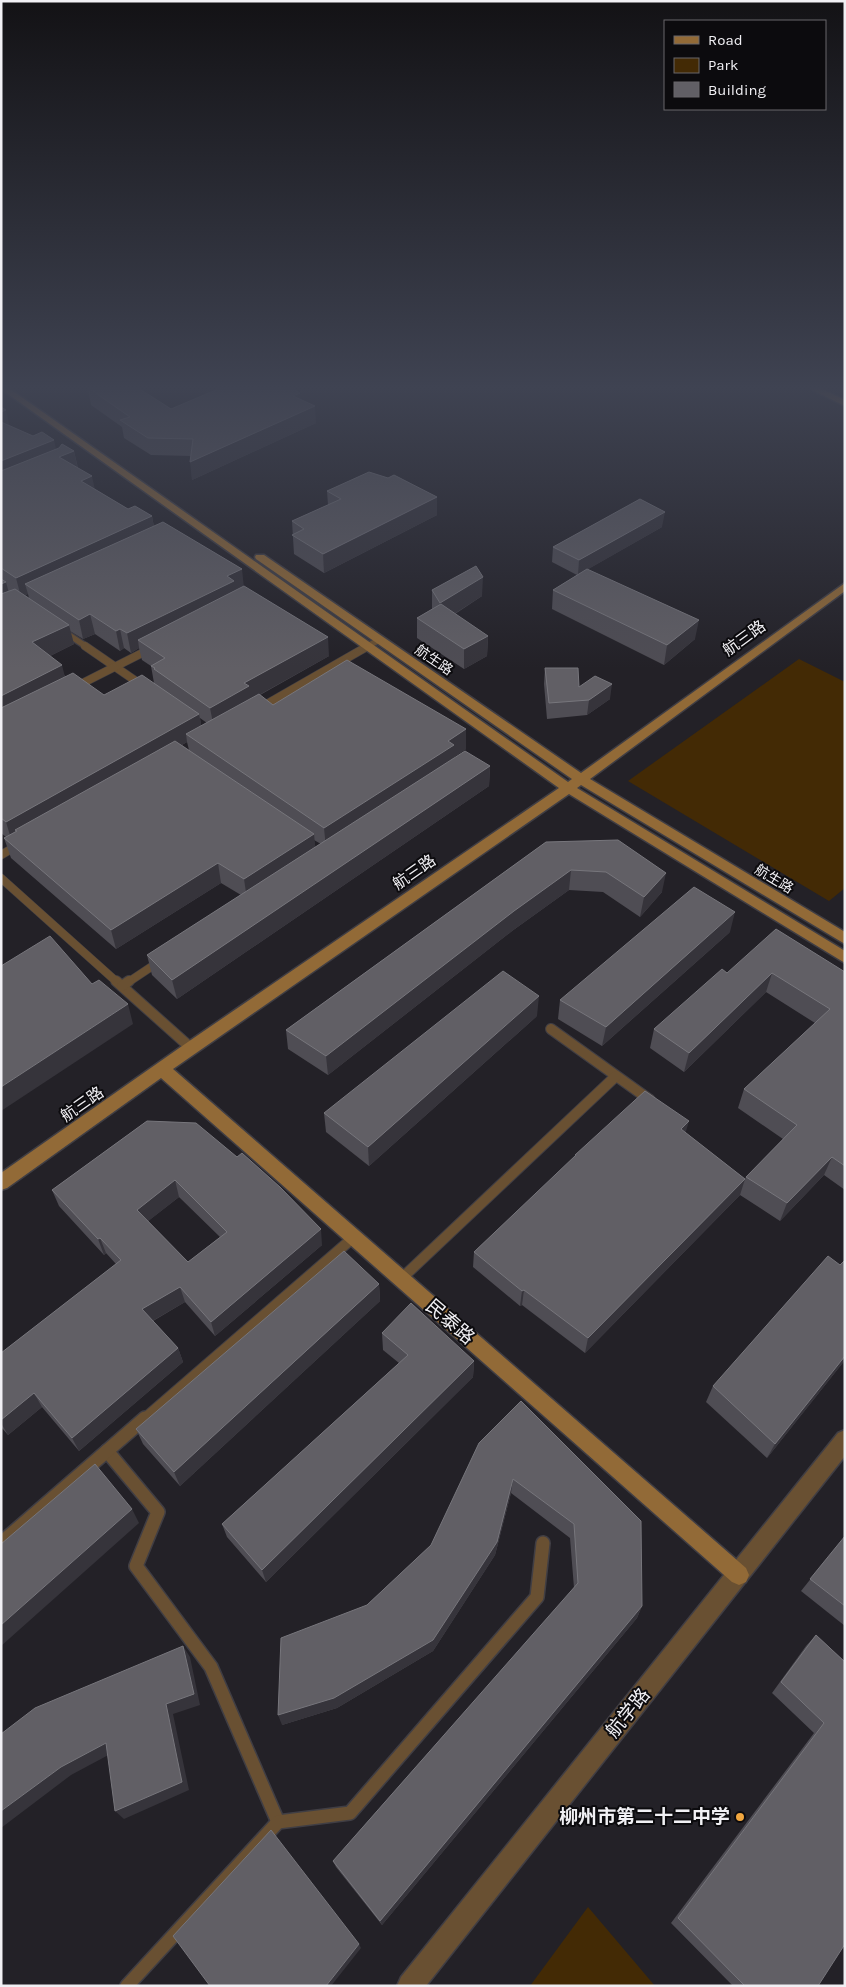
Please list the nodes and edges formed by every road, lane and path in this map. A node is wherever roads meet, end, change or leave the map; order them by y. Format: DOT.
graph roads {
  1 [pos="136,482"];
  2 [pos="194,523"];
  3 [pos="845,586"];
  4 [pos="52,624"];
  5 [pos="379,640"];
  6 [pos="160,645"];
  7 [pos="368,647"];
  8 [pos="115,667"];
  9 [pos="71,689"];
  10 [pos="148,690"];
  11 [pos="256,710"];
  12 [pos="581,779"];
  13 [pos="567,787"];
  14 [pos="27,840"];
  15 [pos="1,855"];
  16 [pos="1,878"];
  17 [pos="845,939"];
  18 [pos="170,954"];
  19 [pos="845,958"];
  20 [pos="122,986"];
  21 [pos="550,1030"];
  22 [pos="191,1048"];
  23 [pos="162,1069"];
  24 [pos="616,1076"];
  25 [pos="661,1108"];
  26 [pos="1,1183"];
  27 [pos="354,1237"];
  28 [pos="402,1279"];
  29 [pos="845,1440"];
  30 [pos="107,1451"];
  31 [pos="1,1543"];
  32 [pos="543,1543"];
  33 [pos="739,1575"];
  34 [pos="278,1822"];
  35 [pos="127,1986"];
  36 [pos="410,1986"];
  1 -- 2 [label="street"];
  2 -- 5 [label="street, 航生路"];
  2 -- 7 [label="street"];
  3 -- 12 [label="street, 航三路"];
  4 -- 8 [label="lane"];
  5 -- 7 [label="lane"];
  5 -- 12 [label="street, 航生路"];
  6 -- 8 [label="lane"];
  7 -- 11 [label="lane"];
  7 -- 13 [label="street"];
  8 -- 9 [label="lane"];
  8 -- 10 [label="lane"];
  12 -- 13 [label="street, 航三路"];
  12 -- 17 [label="street, 航生路"];
  13 -- 19 [label="street"];
  13 -- 22 [label="street, 航三路"];
  14 -- 15 [label="lane"];
  16 -- 20 [label="lane"];
  18 -- 20 [label="lane"];
  20 -- 22 [label="lane"];
  21 -- 24 [label="lane"];
  22 -- 23 [label="street, 航三路"];
  23 -- 26 [label="street, 航三路"];
  23 -- 27 [label="street, 民泰路"];
  24 -- 25 [label="lane"];
  24 -- 28 [label="lane"];
  27 -- 28 [label="street, 民泰路"];
  27 -- 30 [label="lane"];
  28 -- 33 [label="street, 民泰路"];
  29 -- 33 [label="street, 航学路"];
  30 -- 31 [label="lane"];
  30 -- 34 [label="lane"];
  32 -- 34 [label="lane"];
  33 -- 36 [label="street, 航学路"];
  34 -- 35 [label="lane"];
}
